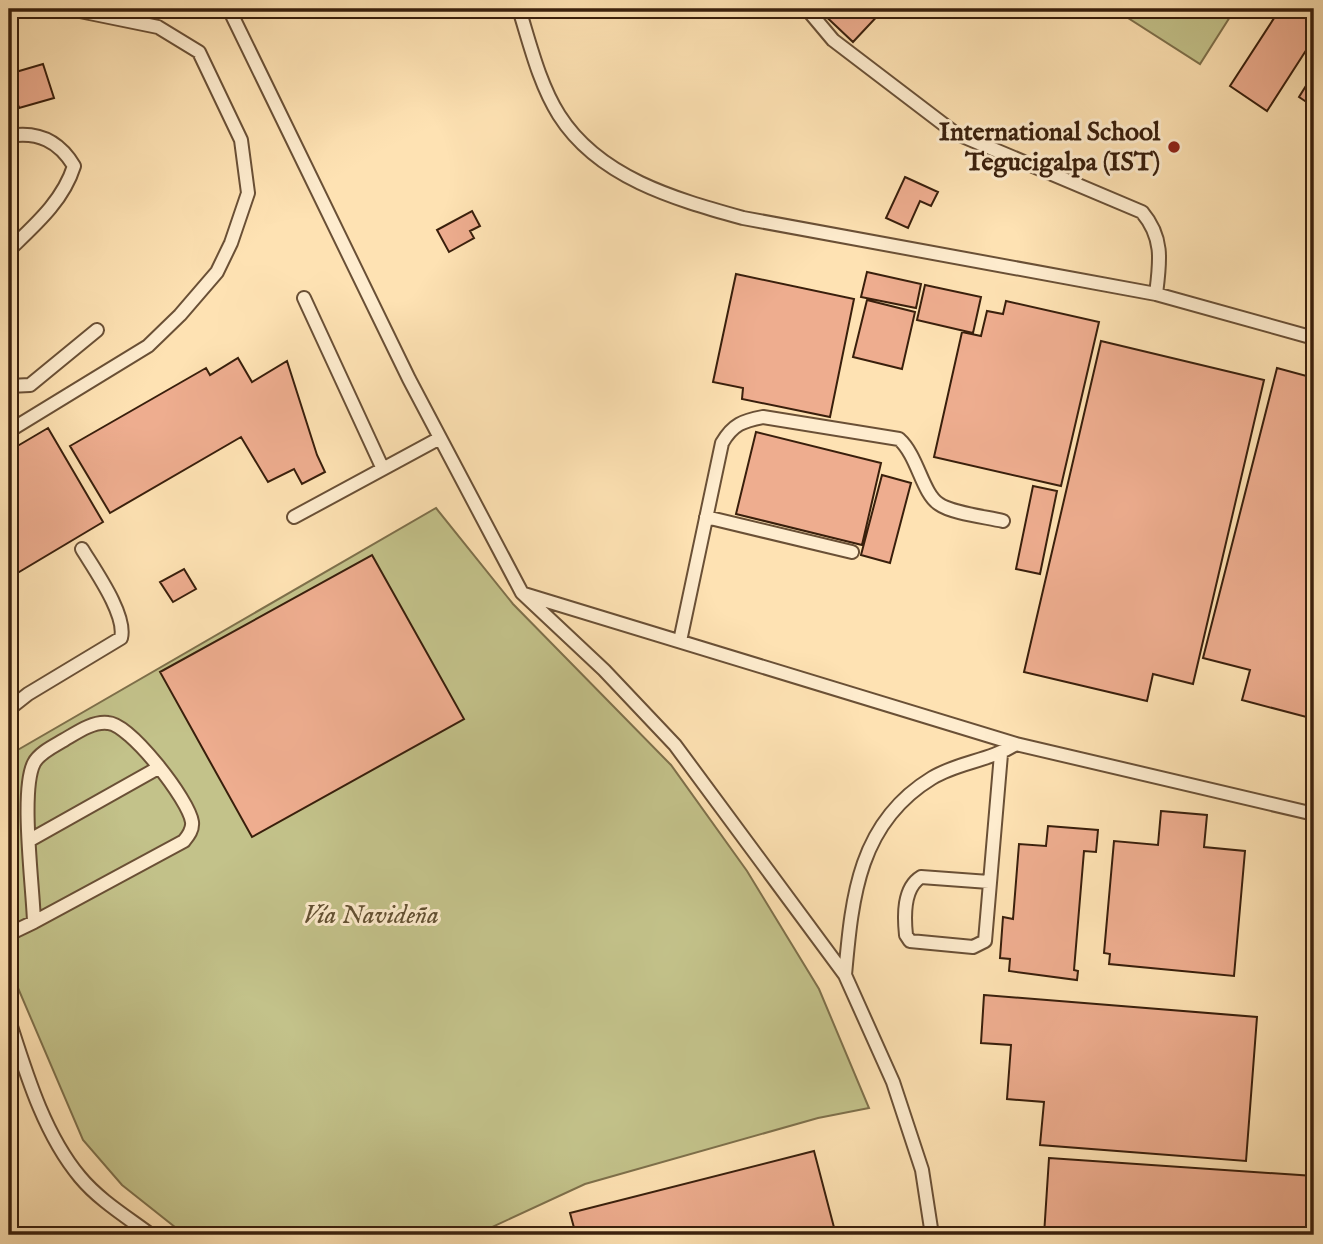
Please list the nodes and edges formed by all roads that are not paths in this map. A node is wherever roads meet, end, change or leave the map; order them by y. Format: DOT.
graph roads {
  1 [pos="70,9"];
  2 [pos="229,9"];
  3 [pos="519,9"];
  4 [pos="807,9"];
  5 [pos="9,136"];
  6 [pos="9,250"];
  7 [pos="1156,294"];
  8 [pos="304,298"];
  9 [pos="97,330"];
  10 [pos="1314,338"];
  11 [pos="9,386"];
  12 [pos="9,432"];
  13 [pos="440,438"];
  14 [pos="382,467"];
  15 [pos="294,517"];
  16 [pos="706,517"];
  17 [pos="1003,521"];
  18 [pos="82,548"];
  19 [pos="852,552"];
  20 [pos="522,593"];
  21 [pos="680,641"];
  22 [pos="9,709"];
  23 [pos="1016,744"];
  24 [pos="1001,754"];
  25 [pos="158,768"];
  26 [pos="1314,814"];
  27 [pos="30,840"];
  28 [pos="989,882"];
  29 [pos="34,922"];
  30 [pos="9,934"];
  31 [pos="845,975"];
  32 [pos="9,1020"];
  33 [pos="151,1235"];
  34 [pos="932,1235"];
  1 -- 12 [label="lane"];
  2 -- 13 [label="lane"];
  3 -- 7 [label="lane"];
  4 -- 7 [label="lane"];
  5 -- 6 [label="lane"];
  7 -- 10 [label="lane"];
  8 -- 14 [label="lane"];
  9 -- 11 [label="lane"];
  13 -- 14 [label="lane"];
  13 -- 20 [label="lane"];
  14 -- 15 [label="lane"];
  16 -- 17 [label="lane"];
  16 -- 19 [label="lane"];
  16 -- 21 [label="lane"];
  18 -- 22 [label="lane"];
  20 -- 21 [label="lane"];
  20 -- 31 [label="lane"];
  21 -- 23 [label="lane"];
  23 -- 24 [label="lane"];
  23 -- 26 [label="lane"];
  24 -- 28 [label="lane"];
  24 -- 31 [label="lane"];
  25 -- 27 [label="lane"];
  25 -- 27 [label="lane"];
  25 -- 29 [label="lane"];
  27 -- 29 [label="lane"];
  28 -- 28 [label="lane"];
  29 -- 30 [label="lane"];
  31 -- 34 [label="lane"];
  32 -- 33 [label="lane"];
}
